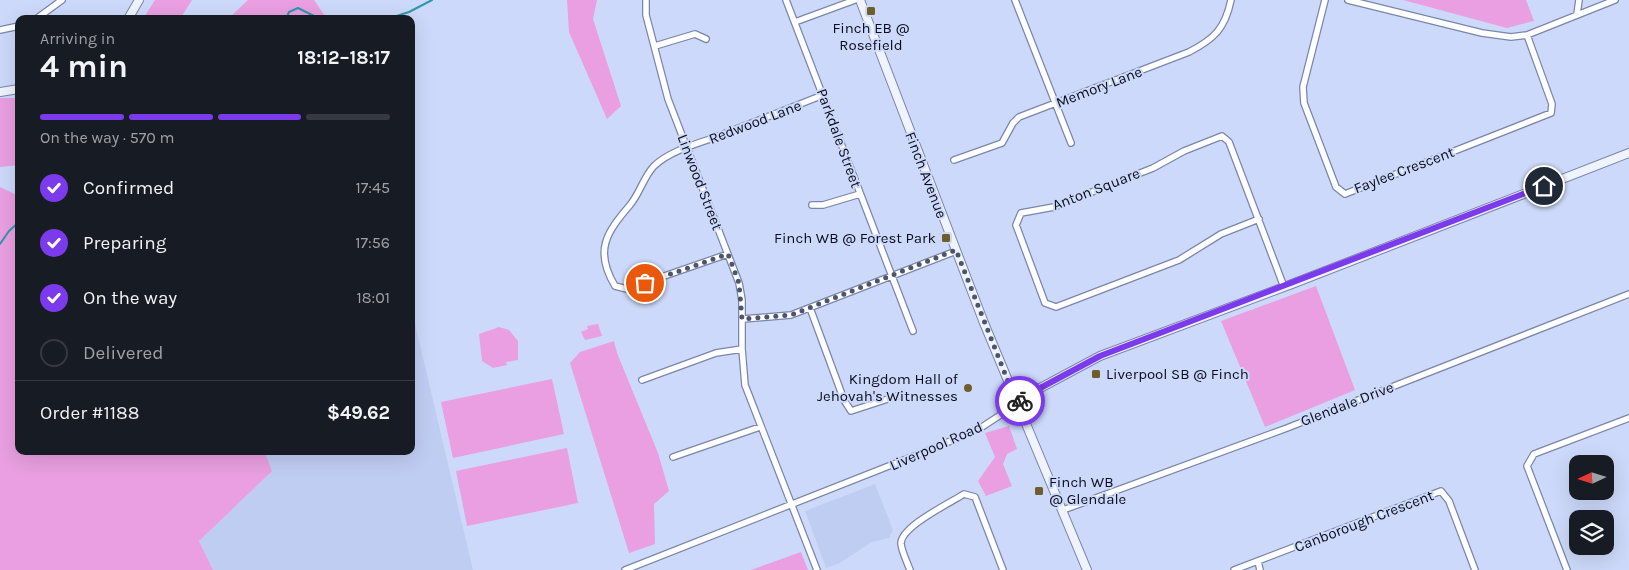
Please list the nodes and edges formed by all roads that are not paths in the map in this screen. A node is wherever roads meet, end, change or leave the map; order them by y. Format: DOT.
graph roads {
  1 [pos="62,0"];
  2 [pos="139,0"];
  3 [pos="646,0"];
  4 [pos="786,0"];
  5 [pos="856,0"];
  6 [pos="860,0"];
  7 [pos="1015,0"];
  8 [pos="1231,0"];
  9 [pos="1325,0"];
  10 [pos="1348,0"];
  11 [pos="1579,0"];
  12 [pos="1615,0"];
  13 [pos="1578,14"];
  14 [pos="41,15"];
  15 [pos="130,15"];
  16 [pos="795,22"];
  17 [pos="15,27"];
  18 [pos="0,30"];
  19 [pos="1527,35"];
  20 [pos="706,39"];
  21 [pos="655,46"];
  22 [pos="15,90"];
  23 [pos="0,92"];
  24 [pos="824,95"];
  25 [pos="1055,103"];
  26 [pos="1071,143"];
  27 [pos="686,148"];
  28 [pos="1629,153"];
  29 [pos="954,160"];
  30 [pos="860,194"];
  31 [pos="812,205"];
  32 [pos="1259,219"];
  33 [pos="956,250"];
  34 [pos="728,254"];
  35 [pos="892,275"];
  36 [pos="1284,287"];
  37 [pos="1629,294"];
  38 [pos="810,308"];
  39 [pos="742,319"];
  40 [pos="913,331"];
  41 [pos="742,349"];
  42 [pos="642,380"];
  43 [pos="903,394"];
  44 [pos="1017,404"];
  45 [pos="1629,418"];
  46 [pos="760,427"];
  47 [pos="673,457"];
  48 [pos="791,506"];
  49 [pos="1063,510"];
  50 [pos="1258,561"];
  51 [pos="625,570"];
  52 [pos="817,570"];
  53 [pos="910,570"];
  54 [pos="1003,570"];
  55 [pos="1087,570"];
  56 [pos="1234,570"];
  57 [pos="1260,570"];
  58 [pos="1475,570"];
  59 [pos="1567,570"];
  1 -- 14 [label="street"];
  2 -- 15 [label="main road"];
  3 -- 21 [label="street, Linwood Street"];
  4 -- 16 [label="street, Parkdale Street"];
  5 -- 16 [label="street"];
  6 -- 33 [label="main road, Finch Avenue"];
  7 -- 25 [label="street"];
  8 -- 25 [label="street, Memory Lane"];
  9 -- 19 [label="street, Faylee Crescent"];
  10 -- 19 [label="street"];
  11 -- 13 [label="street"];
  12 -- 13 [label="street"];
  13 -- 19 [label="street"];
  16 -- 24 [label="street, Parkdale Street"];
  17 -- 18 [label="street"];
  20 -- 21 [label="street"];
  21 -- 27 [label="street, Linwood Street"];
  22 -- 23 [label="main road"];
  24 -- 27 [label="street, Redwood Lane"];
  24 -- 30 [label="street, Parkdale Street"];
  25 -- 26 [label="street"];
  25 -- 29 [label="street, Memory Lane"];
  27 -- 34 [label="street, Linwood Street"];
  27 -- 34 [label="street, Redwood Lane"];
  28 -- 36 [label="main road, Liverpool Road"];
  30 -- 31 [label="street"];
  30 -- 35 [label="street, Parkdale Street"];
  32 -- 32 [label="street, Anton Square"];
  32 -- 36 [label="street, Anton Square"];
  33 -- 35 [label="street"];
  33 -- 44 [label="main road, Finch Avenue"];
  34 -- 39 [label="street, Linwood Street"];
  35 -- 38 [label="street"];
  35 -- 40 [label="street, Parkdale Street"];
  36 -- 44 [label="main road, Liverpool Road"];
  37 -- 49 [label="street, Glendale Drive"];
  38 -- 39 [label="street"];
  38 -- 43 [label="street"];
  39 -- 41 [label="street, Linwood Street"];
  41 -- 42 [label="street"];
  41 -- 46 [label="street, Linwood Street"];
  44 -- 48 [label="street, Liverpool Road"];
  44 -- 49 [label="main road, Finch Avenue"];
  45 -- 59 [label="street"];
  46 -- 47 [label="street"];
  46 -- 48 [label="street, Linwood Street"];
  48 -- 51 [label="street, Liverpool Road"];
  48 -- 52 [label="street, Linwood Street"];
  49 -- 55 [label="main road, Finch Avenue"];
  50 -- 56 [label="street, Canborough Crescent"];
  50 -- 57 [label="street"];
  50 -- 58 [label="street, Canborough Crescent"];
  53 -- 54 [label="street"];
}
